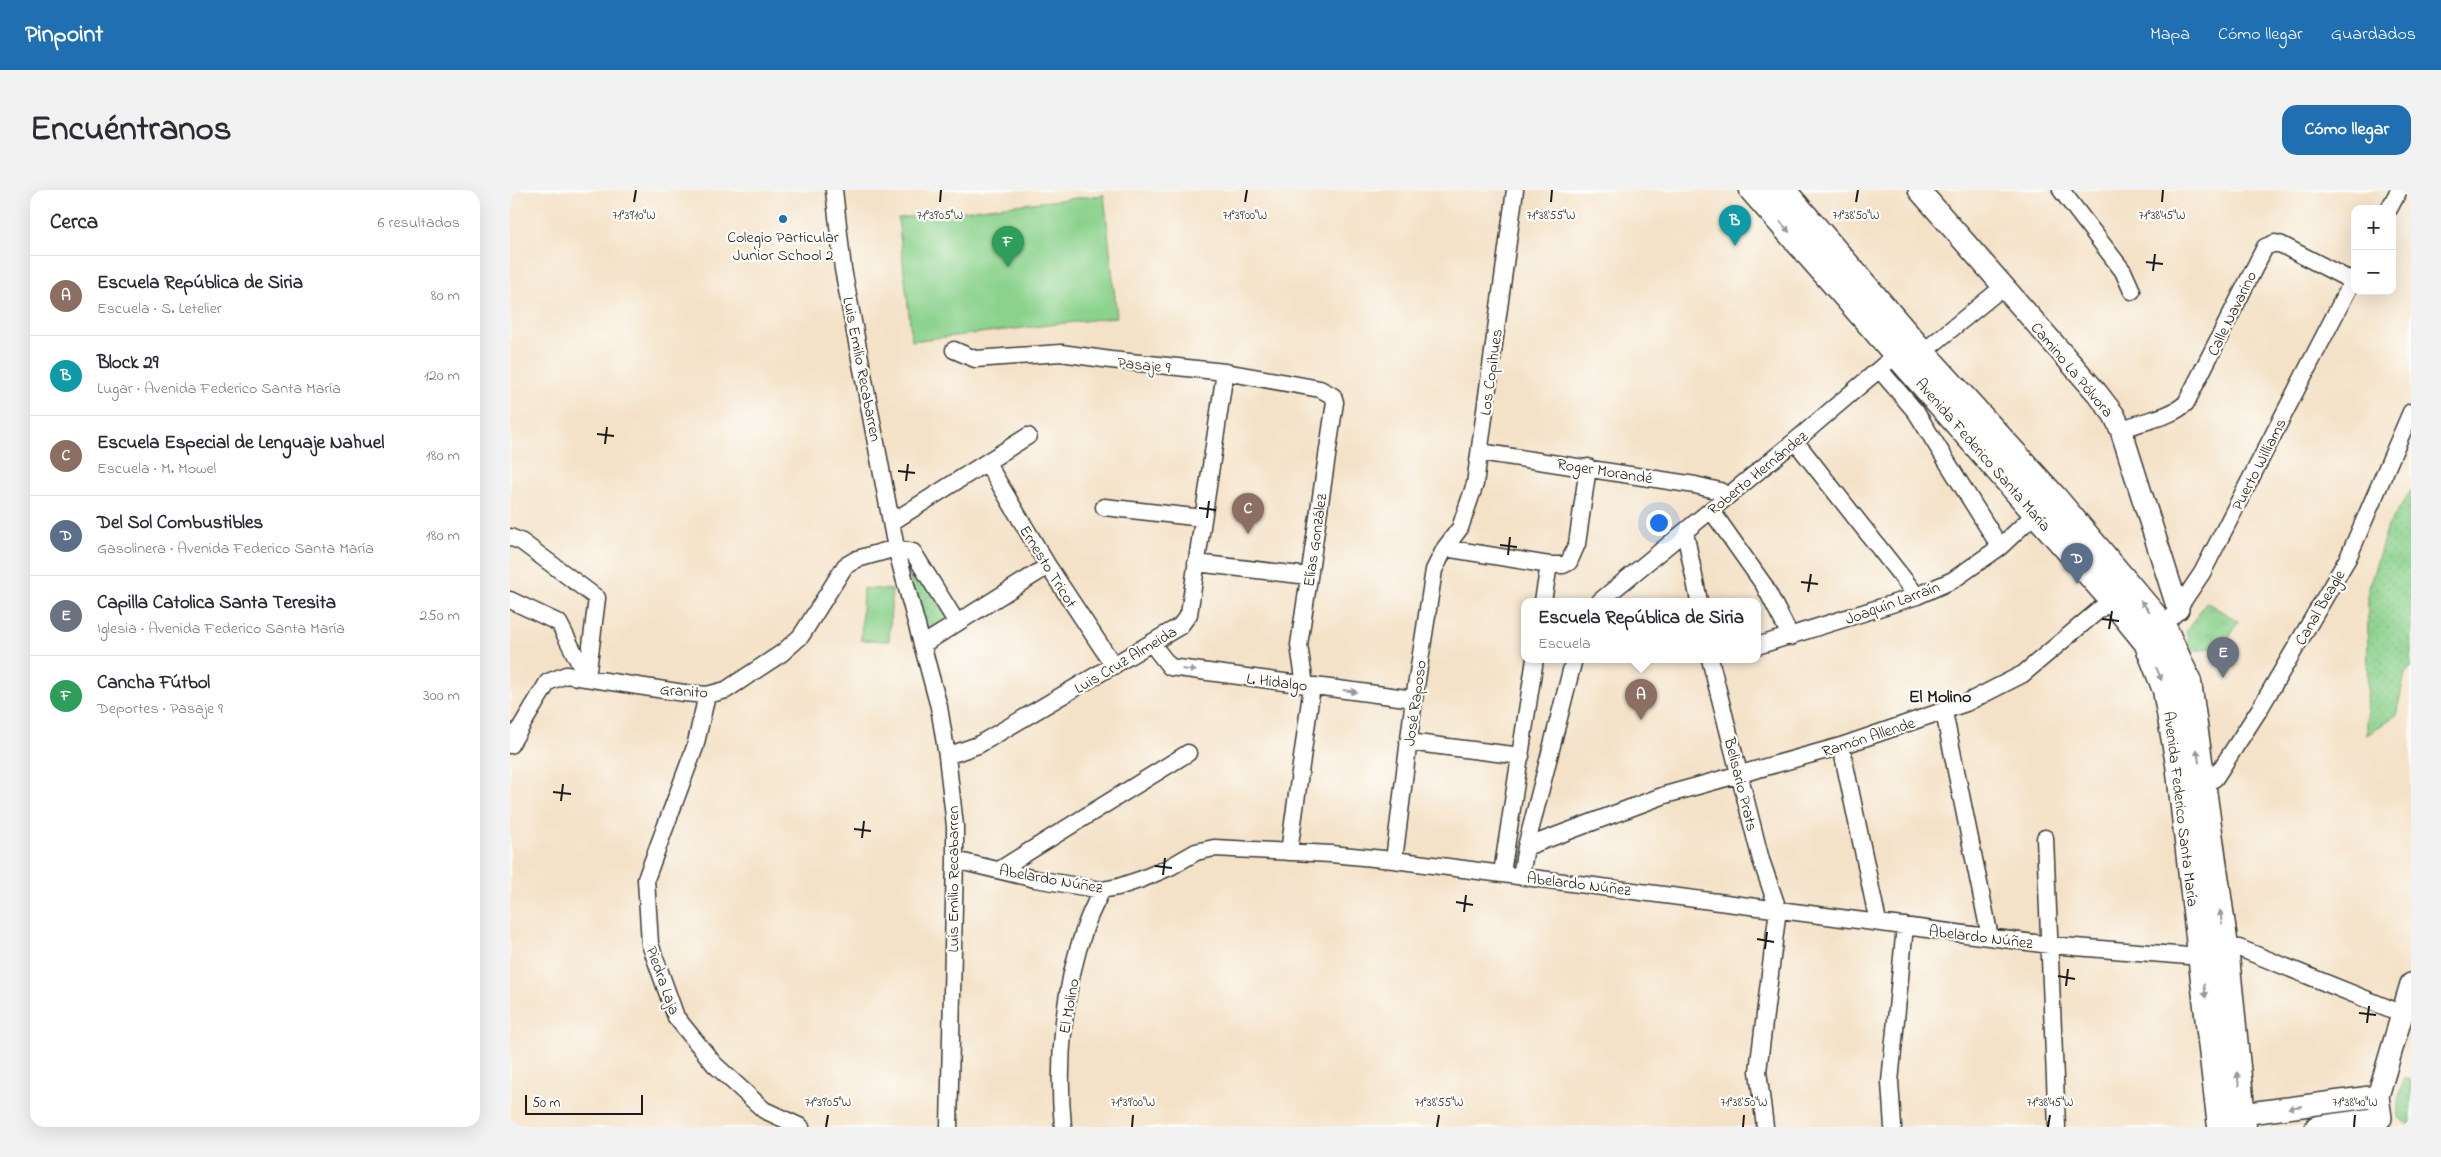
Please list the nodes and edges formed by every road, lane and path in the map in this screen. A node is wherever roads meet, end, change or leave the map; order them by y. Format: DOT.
graph roads {
  1 [pos="834,190"];
  2 [pos="1515,190"];
  3 [pos="1753,190"];
  4 [pos="1782,190"];
  5 [pos="1919,190"];
  6 [pos="2061,190"];
  7 [pos="2399,190"];
  8 [pos="2391,205"];
  9 [pos="2351,277"];
  10 [pos="2351,282"];
  11 [pos="2004,287"];
  12 [pos="2132,291"];
  13 [pos="954,350"];
  14 [pos="1902,354"];
  15 [pos="1225,372"];
  16 [pos="1333,396"];
  17 [pos="2411,412"];
  18 [pos="2121,430"];
  19 [pos="1028,436"];
  20 [pos="1795,441"];
  21 [pos="1480,452"];
  22 [pos="987,463"];
  23 [pos="1588,467"];
  24 [pos="1728,496"];
  25 [pos="1104,507"];
  26 [pos="1711,510"];
  27 [pos="2036,513"];
  28 [pos="1203,518"];
  29 [pos="892,522"];
  30 [pos="1685,532"];
  31 [pos="510,537"];
  32 [pos="2000,547"];
  33 [pos="896,548"];
  34 [pos="1445,548"];
  35 [pos="1196,563"];
  36 [pos="1556,565"];
  37 [pos="1048,566"];
  38 [pos="1309,576"];
  39 [pos="1917,596"];
  40 [pos="1544,598"];
  41 [pos="1604,598"];
  42 [pos="1697,598"];
  43 [pos="2112,599"];
  44 [pos="510,600"];
  45 [pos="957,623"];
  46 [pos="2162,626"];
  47 [pos="1791,637"];
  48 [pos="922,644"];
  49 [pos="1152,644"];
  50 [pos="1761,645"];
  51 [pos="1534,663"];
  52 [pos="1573,663"];
  53 [pos="1711,663"];
  54 [pos="1114,666"];
  55 [pos="587,678"];
  56 [pos="1308,685"];
  57 [pos="707,695"];
  58 [pos="1414,699"];
  59 [pos="1944,712"];
  60 [pos="1408,742"];
  61 [pos="510,745"];
  62 [pos="1841,746"];
  63 [pos="1188,753"];
  64 [pos="948,756"];
  65 [pos="1521,756"];
  66 [pos="1740,774"];
  67 [pos="2203,786"];
  68 [pos="2045,838"];
  69 [pos="1526,847"];
  70 [pos="1290,852"];
  71 [pos="955,860"];
  72 [pos="1394,860"];
  73 [pos="999,870"];
  74 [pos="1502,873"];
  75 [pos="1521,876"];
  76 [pos="1102,890"];
  77 [pos="1778,909"];
  78 [pos="1878,922"];
  79 [pos="1905,926"];
  80 [pos="1990,937"];
  81 [pos="2050,945"];
  82 [pos="2213,952"];
  83 [pos="2411,984"];
  84 [pos="2403,1014"];
  85 [pos="2378,1096"];
  86 [pos="2231,1121"];
  87 [pos="2381,1123"];
  88 [pos="801,1127"];
  89 [pos="949,1127"];
  90 [pos="1063,1127"];
  91 [pos="1765,1127"];
  92 [pos="1894,1127"];
  93 [pos="2057,1127"];
  94 [pos="2316,1127"];
  1 -- 29 [label="street, Luis Emilio Recabarren"];
  2 -- 21 [label="street, Los Copihues"];
  3 -- 14 [label="main road, Avenida Federico Santa María, one-way"];
  4 -- 14 [label="main road, Avenida Federico Santa María"];
  5 -- 11 [label="street, Camino La Pólvora"];
  6 -- 12 [label="street"];
  7 -- 8 [label="street"];
  9 -- 18 [label="street, Calle Navarino"];
  10 -- 46 [label="street, Puerto Williams"];
  11 -- 14 [label="street, Roberto Hernández"];
  11 -- 18 [label="street, Camino La Pólvora"];
  13 -- 15 [label="street, Pasaje 9"];
  14 -- 20 [label="street, Roberto Hernández"];
  14 -- 27 [label="main road, Avenida Federico Santa María"];
  14 -- 32 [label="street"];
  46 -- 14 [label="main road, Avenida Federico Santa María, one-way"];
  15 -- 16 [label="street, Pasaje 9"];
  15 -- 28 [label="street, Luis Cruz Almeida"];
  16 -- 38 [label="street, Elías González"];
  17 -- 67 [label="street, Canal Beagle"];
  18 -- 46 [label="street, Camino La Pólvora"];
  19 -- 22 [label="street"];
  20 -- 24 [label="street, Roberto Hernández"];
  20 -- 39 [label="street"];
  21 -- 23 [label="street, Roger Morandé"];
  21 -- 34 [label="street, Los Copihues"];
  22 -- 29 [label="street"];
  22 -- 37 [label="street, Ernesto Tricot"];
  23 -- 24 [label="street, Roger Morandé"];
  23 -- 36 [label="street"];
  24 -- 26 [label="street, Roberto Hernández"];
  25 -- 28 [label="street"];
  26 -- 30 [label="street, Roberto Hernández"];
  26 -- 47 [label="street"];
  27 -- 32 [label="street, Joaquín Larraín"];
  27 -- 43 [label="main road, Avenida Federico Santa María"];
  28 -- 35 [label="street, Luis Cruz Almeida"];
  29 -- 33 [label="street, Luis Emilio Recabarren"];
  30 -- 41 [label="street, Roberto Hernández"];
  30 -- 42 [label="street"];
  31 -- 55 [label="street"];
  32 -- 39 [label="street, Joaquín Larraín"];
  33 -- 45 [label="street"];
  33 -- 48 [label="street, Luis Emilio Recabarren"];
  33 -- 57 [label="street, Granito"];
  34 -- 36 [label="street"];
  34 -- 58 [label="street, José Raposo"];
  35 -- 38 [label="street"];
  35 -- 49 [label="street, Luis Cruz Almeida"];
  36 -- 40 [label="street"];
  37 -- 45 [label="street"];
  37 -- 54 [label="street, Ernesto Tricot"];
  38 -- 56 [label="street, Elías González"];
  39 -- 47 [label="street, Joaquín Larraín"];
  43 -- 46 [label="main road, Avenida Federico Santa María"];
  43 -- 59 [label="street, Ramón Allende"];
  44 -- 55 [label="street"];
  45 -- 48 [label="street"];
  67 -- 46 [label="main road, Avenida Federico Santa María, one-way"];
  46 -- 82 [label="main road, Avenida Federico Santa María, one-way"];
  47 -- 50 [label="street, Joaquín Larraín"];
  48 -- 64 [label="street, Luis Emilio Recabarren"];
  49 -- 54 [label="street, Luis Cruz Almeida"];
  49 -- 56 [label="street, L. Hidalgo, one-way"];
  51 -- 65 [label="street"];
  52 -- 69 [label="street"];
  53 -- 66 [label="street, Belisario Prats"];
  54 -- 64 [label="street, Luis Cruz Almeida"];
  55 -- 57 [label="street, Granito"];
  55 -- 61 [label="street, Granito"];
  56 -- 58 [label="street, L. Hidalgo, one-way"];
  56 -- 70 [label="street, Elías González"];
  57 -- 88 [label="street, Piedra Laja"];
  58 -- 60 [label="street, José Raposo"];
  59 -- 62 [label="street, Ramón Allende"];
  59 -- 80 [label="street"];
  60 -- 65 [label="street"];
  60 -- 72 [label="street, José Raposo"];
  62 -- 66 [label="street, Ramón Allende"];
  62 -- 78 [label="street"];
  63 -- 73 [label="street"];
  64 -- 71 [label="street, Luis Emilio Recabarren"];
  65 -- 74 [label="street"];
  66 -- 69 [label="street, Ramón Allende"];
  66 -- 77 [label="street, Belisario Prats"];
  82 -- 67 [label="main road, Avenida Federico Santa María, one-way"];
  68 -- 81 [label="street"];
  69 -- 75 [label="street"];
  70 -- 72 [label="street, Abelardo Núñez"];
  70 -- 76 [label="street, Abelardo Núñez"];
  71 -- 73 [label="street, Abelardo Núñez"];
  71 -- 89 [label="street, Luis Emilio Recabarren"];
  72 -- 74 [label="street, Abelardo Núñez"];
  73 -- 76 [label="street, Abelardo Núñez"];
  74 -- 75 [label="street, Abelardo Núñez"];
  75 -- 77 [label="street, Abelardo Núñez"];
  76 -- 90 [label="street, El Molino"];
  77 -- 78 [label="street, Abelardo Núñez"];
  77 -- 91 [label="street"];
  78 -- 79 [label="street, Abelardo Núñez"];
  79 -- 80 [label="street, Abelardo Núñez"];
  79 -- 92 [label="street"];
  80 -- 81 [label="street, Abelardo Núñez"];
  81 -- 82 [label="street, Abelardo Núñez"];
  81 -- 93 [label="street"];
  82 -- 84 [label="street, Abelardo Núñez"];
  82 -- 86 [label="main road, Avenida Federico Santa María"];
  83 -- 84 [label="street"];
  84 -- 85 [label="street"];
  85 -- 86 [label="street, one-way"];
  85 -- 87 [label="street"];
  87 -- 94 [label="street"];
}
